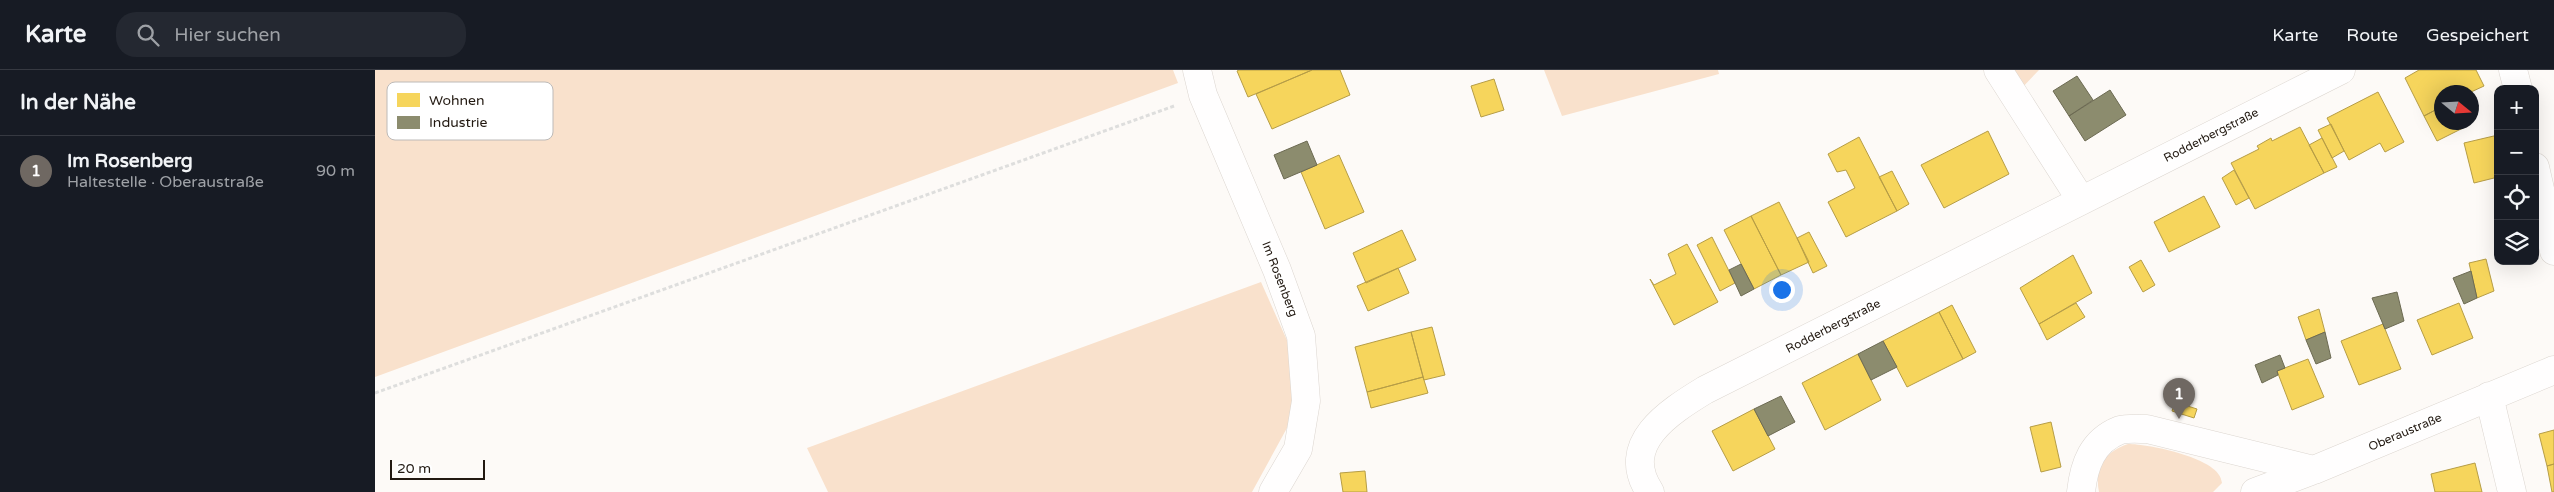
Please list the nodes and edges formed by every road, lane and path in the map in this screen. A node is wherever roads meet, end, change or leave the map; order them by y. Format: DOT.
graph roads {
  1 [pos="1998,70"];
  2 [pos="2341,70"];
  3 [pos="2513,70"];
  4 [pos="1200,83"];
  5 [pos="2517,85"];
  6 [pos="2537,175"];
  7 [pos="2081,200"];
  8 [pos="2554,251"];
  9 [pos="2554,370"];
  10 [pos="375,394"];
  11 [pos="2489,396"];
  12 [pos="2314,470"];
  13 [pos="1273,492"];
  14 [pos="1650,492"];
  15 [pos="2081,492"];
  16 [pos="2255,492"];
  17 [pos="2513,492"];
  1 -- 7 [label="street"];
  2 -- 7 [label="street, Rodderbergstraße"];
  3 -- 5 [label="street"];
  4 -- 10 [label="path"];
  4 -- 13 [label="street, Im Rosenberg"];
  6 -- 8 [label="street"];
  7 -- 14 [label="street, Rodderbergstraße"];
  9 -- 11 [label="street, Oberaustraße"];
  11 -- 12 [label="street, Oberaustraße"];
  11 -- 17 [label="street"];
  12 -- 15 [label="street"];
  12 -- 16 [label="street, Oberaustraße"];
}
